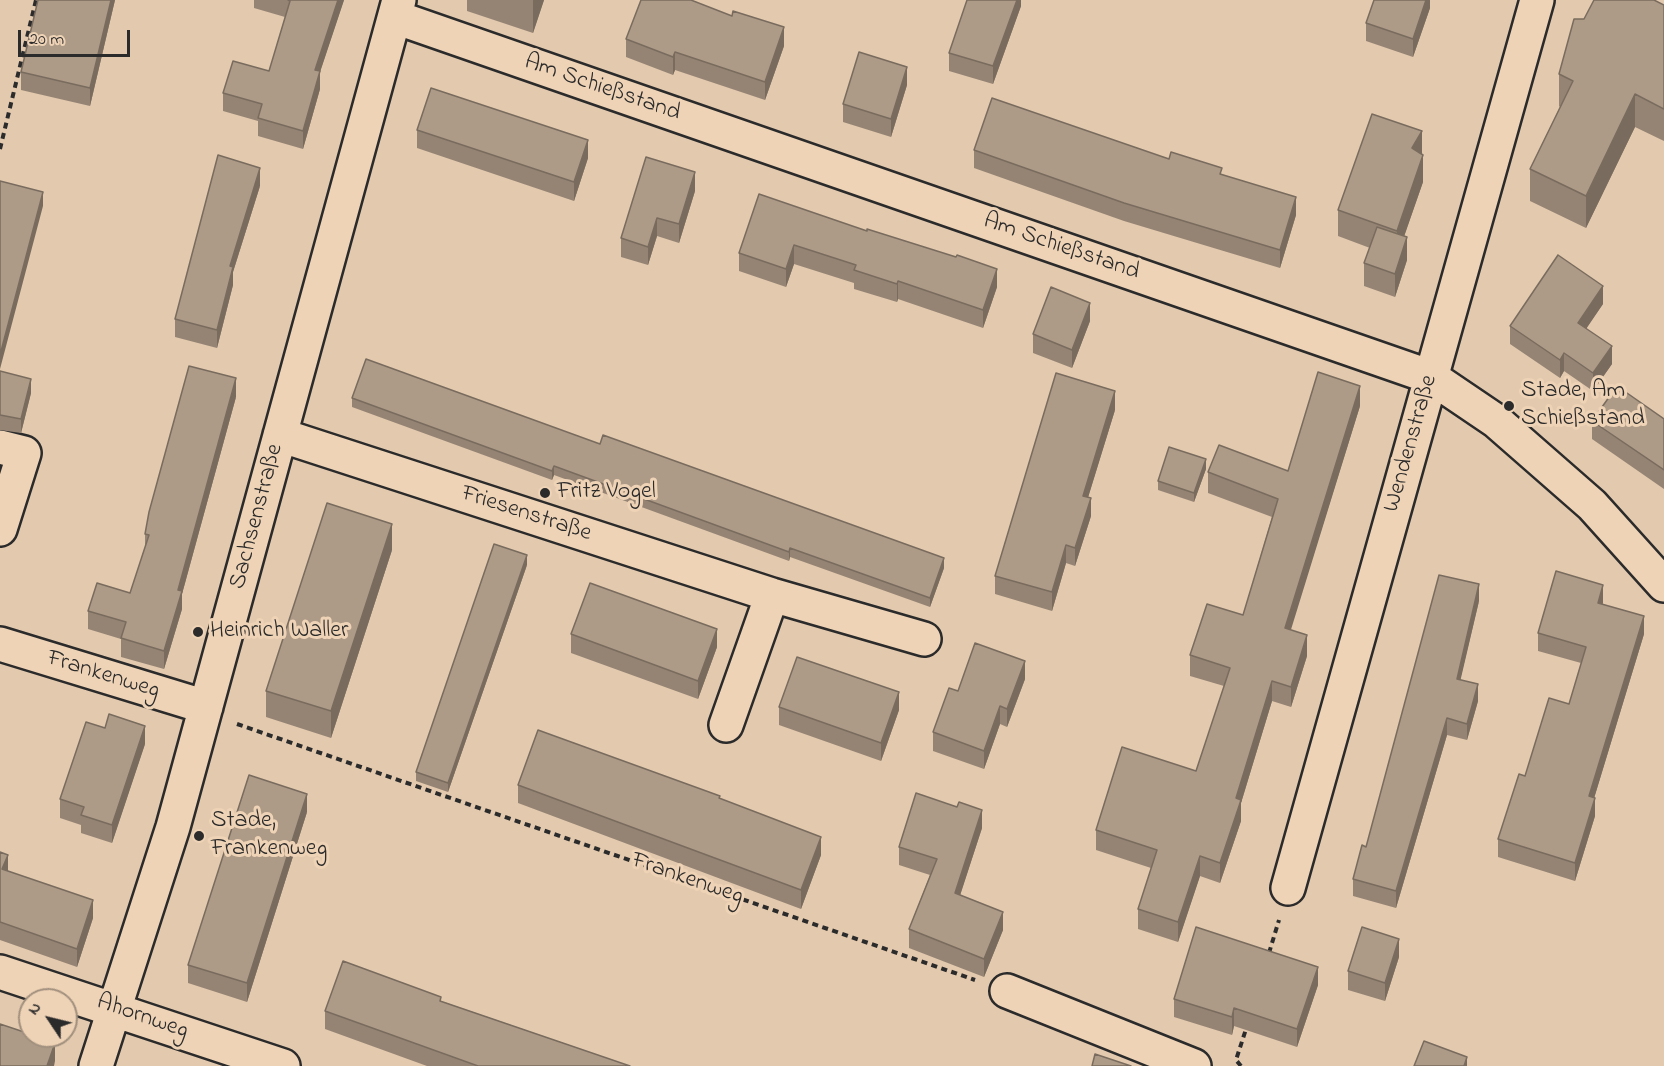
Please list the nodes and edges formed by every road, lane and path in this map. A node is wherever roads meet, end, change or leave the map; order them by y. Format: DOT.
graph roads {
  1 [pos="36,0"];
  2 [pos="1537,0"];
  3 [pos="397,8"];
  4 [pos="0,149"];
  5 [pos="1431,377"];
  6 [pos="280,435"];
  7 [pos="0,447"];
  8 [pos="0,529"];
  9 [pos="1664,585"];
  10 [pos="772,595"];
  11 [pos="924,639"];
  12 [pos="0,644"];
  13 [pos="209,698"];
  14 [pos="726,724"];
  15 [pos="1288,888"];
  16 [pos="1268,957"];
  17 [pos="0,972"];
  18 [pos="1007,991"];
  19 [pos="115,1008"];
  20 [pos="1250,1014"];
  21 [pos="96,1066"];
  22 [pos="283,1066"];
  23 [pos="1194,1066"];
  24 [pos="1241,1066"];
  1 -- 4 [label="path"];
  2 -- 5 [label="street, Wendenstraße"];
  3 -- 5 [label="street, Am Schießstand"];
  3 -- 6 [label="street, Sachsenstraße"];
  5 -- 9 [label="street, Am Schießstand"];
  5 -- 15 [label="street, Wendenstraße"];
  6 -- 10 [label="street, Friesenstraße"];
  6 -- 13 [label="street, Sachsenstraße"];
  7 -- 8 [label="street"];
  10 -- 11 [label="street, Friesenstraße"];
  10 -- 14 [label="street"];
  12 -- 13 [label="street, Frankenweg"];
  13 -- 18 [label="path, Frankenweg"];
  13 -- 19 [label="street, Sachsenstraße"];
  15 -- 16 [label="path"];
  17 -- 19 [label="street, Ahornweg"];
  18 -- 23 [label="street"];
  19 -- 21 [label="street, Sachsenstraße"];
  19 -- 22 [label="street, Ahornweg"];
  20 -- 24 [label="path"];
}
